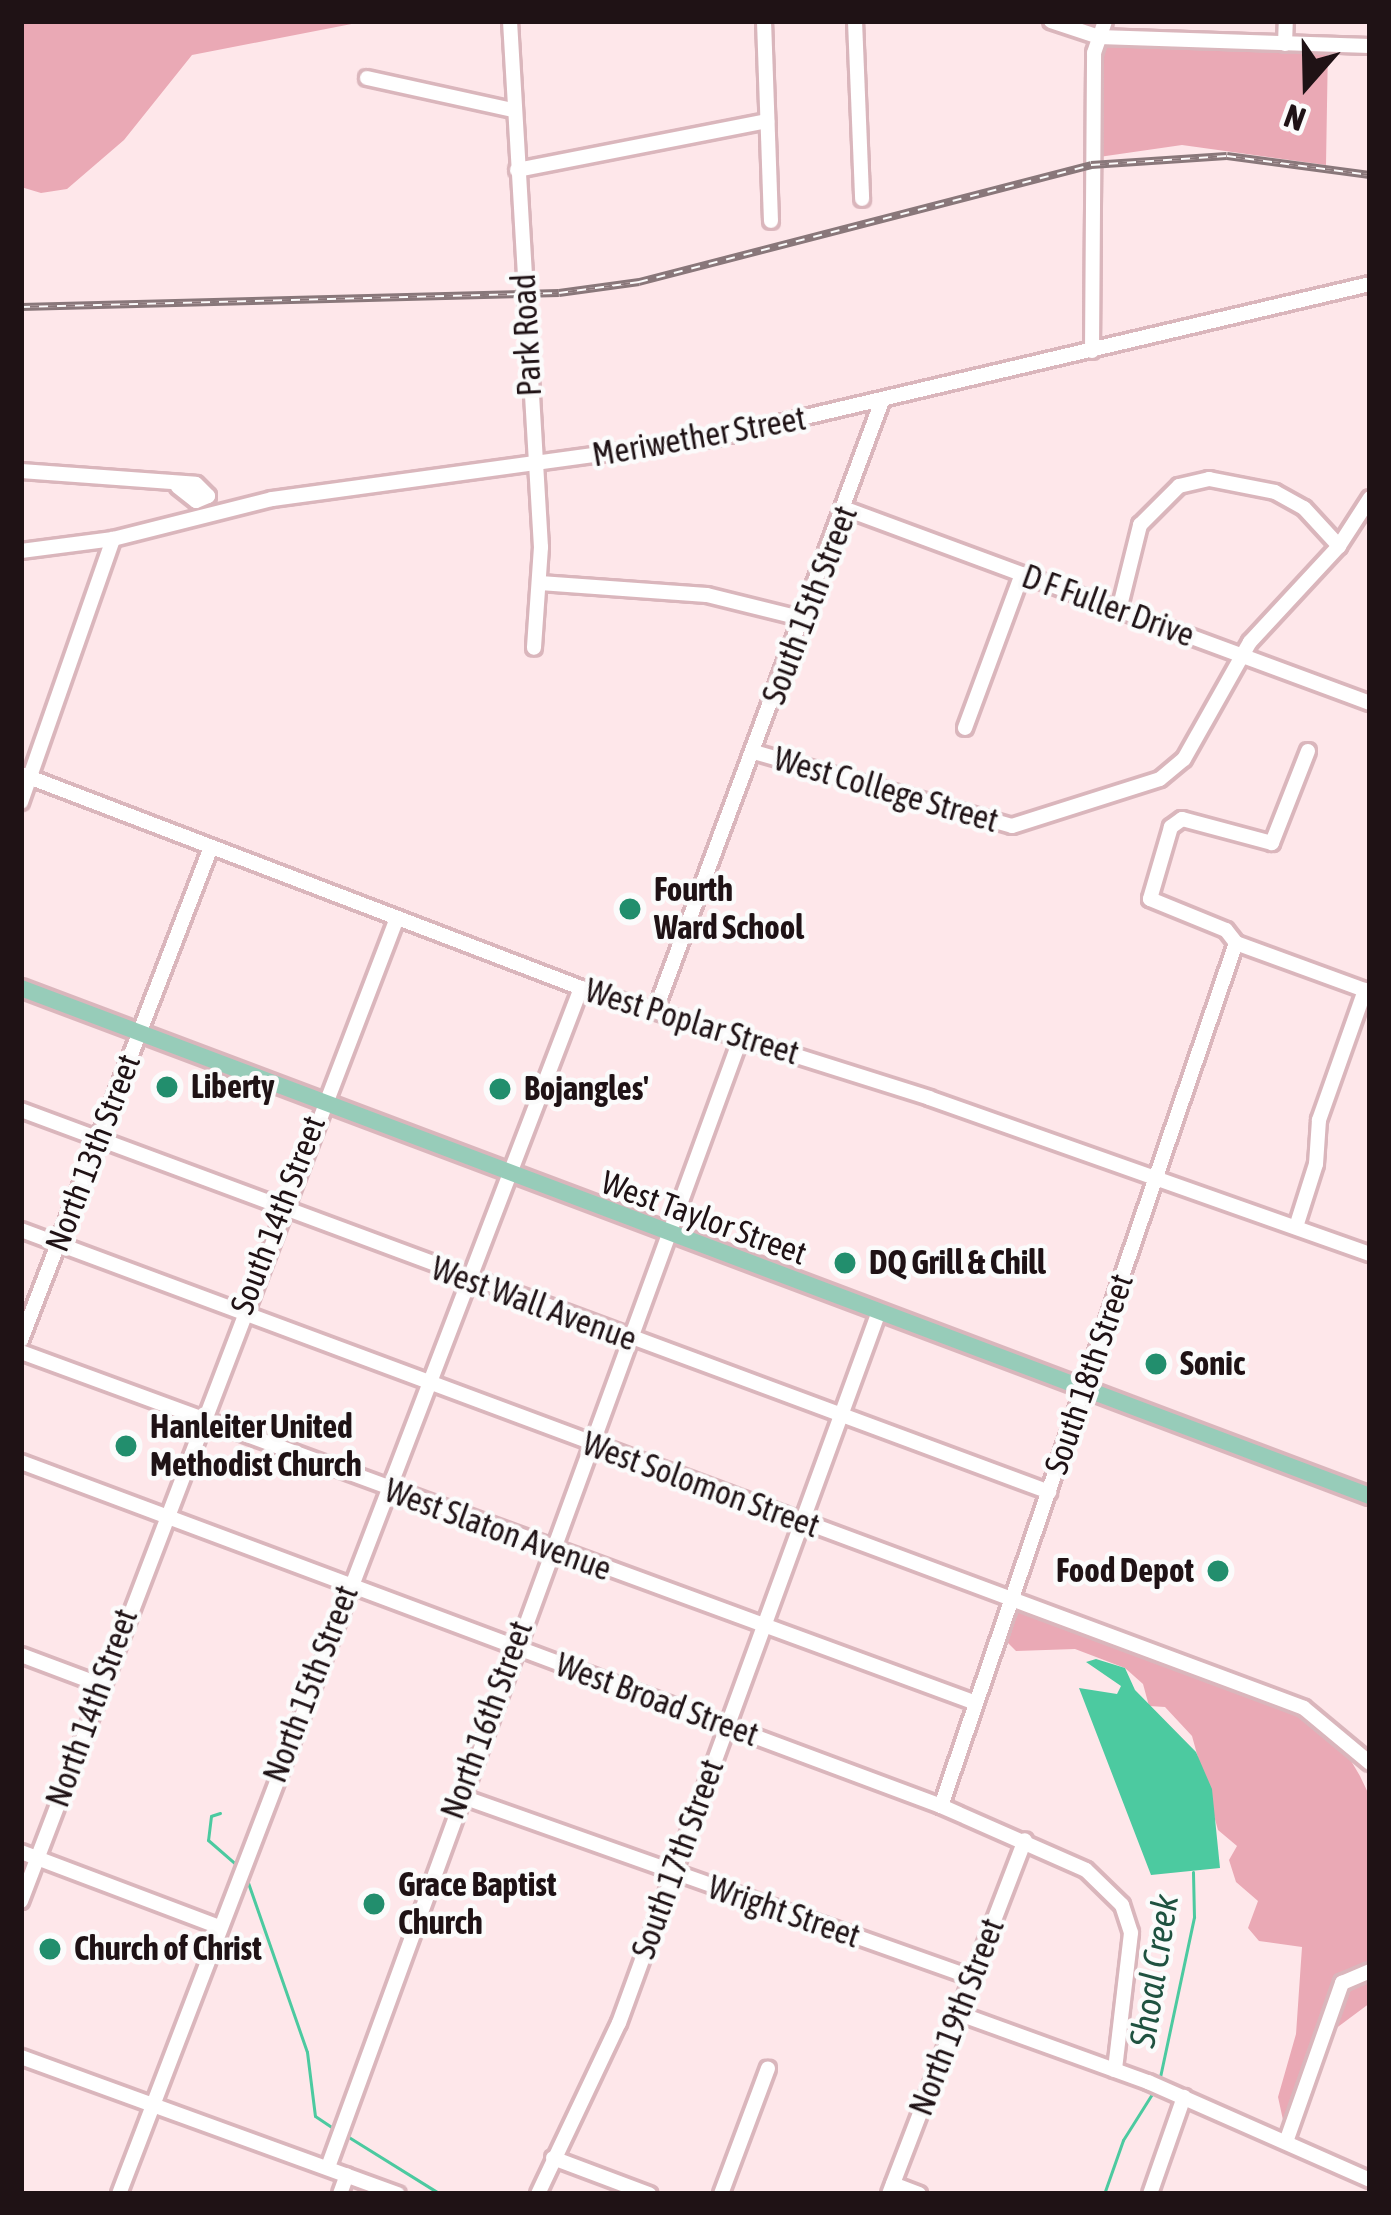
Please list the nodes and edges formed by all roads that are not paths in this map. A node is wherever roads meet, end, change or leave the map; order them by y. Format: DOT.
graph roads {
  1 [pos="510,21"];
  2 [pos="764,21"];
  3 [pos="855,21"];
  4 [pos="1051,21"];
  5 [pos="1105,21"];
  6 [pos="1286,21"];
  7 [pos="1099,37"];
  8 [pos="1285,44"];
  9 [pos="1370,46"];
  10 [pos="367,77"];
  11 [pos="513,110"];
  12 [pos="767,121"];
  13 [pos="517,170"];
  14 [pos="862,200"];
  15 [pos="771,221"];
  16 [pos="1370,284"];
  17 [pos="1092,351"];
  18 [pos="882,401"];
  19 [pos="534,464"];
  20 [pos="21,471"];
  21 [pos="178,487"];
  22 [pos="1370,498"];
  23 [pos="846,509"];
  24 [pos="113,539"];
  25 [pos="1339,546"];
  26 [pos="21,551"];
  27 [pos="1022,574"];
  28 [pos="540,584"];
  29 [pos="1119,610"];
  30 [pos="804,619"];
  31 [pos="534,648"];
  32 [pos="1241,656"];
  33 [pos="1370,704"];
  34 [pos="965,728"];
  35 [pos="1308,751"];
  36 [pos="754,752"];
  37 [pos="26,776"];
  38 [pos="21,802"];
  39 [pos="211,848"];
  40 [pos="397,918"];
  41 [pos="1236,943"];
  42 [pos="21,988"];
  43 [pos="581,988"];
  44 [pos="1368,991"];
  45 [pos="656,1009"];
  46 [pos="140,1034"];
  47 [pos="740,1037"];
  48 [pos="320,1105"];
  49 [pos="21,1110"];
  50 [pos="98,1140"];
  51 [pos="506,1176"];
  52 [pos="1154,1177"];
  53 [pos="280,1209"];
  54 [pos="1296,1227"];
  55 [pos="21,1230"];
  56 [pos="664,1236"];
  57 [pos="58,1244"];
  58 [pos="1370,1254"];
  59 [pos="464,1279"];
  60 [pos="878,1314"];
  61 [pos="239,1315"];
  62 [pos="626,1339"];
  63 [pos="21,1340"];
  64 [pos="21,1352"];
  65 [pos="425,1384"];
  66 [pos="1083,1389"];
  67 [pos="840,1417"];
  68 [pos="200,1419"];
  69 [pos="587,1443"];
  70 [pos="21,1462"];
  71 [pos="386,1488"];
  72 [pos="1048,1492"];
  73 [pos="1370,1496"];
  74 [pos="163,1514"];
  75 [pos="802,1522"];
  76 [pos="549,1549"];
  77 [pos="349,1585"];
  78 [pos="1012,1600"];
  79 [pos="762,1628"];
  80 [pos="514,1647"];
  81 [pos="21,1655"];
  82 [pos="100,1685"];
  83 [pos="976,1703"];
  84 [pos="726,1725"];
  85 [pos="1369,1761"];
  86 [pos="460,1796"];
  87 [pos="941,1806"];
  88 [pos="1024,1840"];
  89 [pos="21,1852"];
  90 [pos="37,1858"];
  91 [pos="671,1872"];
  92 [pos="21,1901"];
  93 [pos="219,1928"];
  94 [pos="1370,1971"];
  95 [pos="973,1978"];
  96 [pos="960,2014"];
  97 [pos="21,2057"];
  98 [pos="768,2068"];
  99 [pos="1115,2070"];
  100 [pos="1184,2097"];
  101 [pos="153,2104"];
  102 [pos="1286,2142"];
  103 [pos="553,2158"];
  104 [pos="328,2167"];
  105 [pos="347,2175"];
  106 [pos="1370,2180"];
  107 [pos="891,2189"];
  108 [pos="118,2194"];
  109 [pos="340,2194"];
  110 [pos="398,2194"];
  111 [pos="538,2194"];
  112 [pos="649,2194"];
  113 [pos="722,2194"];
  114 [pos="919,2194"];
  115 [pos="1150,2194"];
  1 -- 11 [label="street, Park Road"];
  2 -- 12 [label="street"];
  3 -- 14 [label="street"];
  4 -- 7 [label="street"];
  5 -- 7 [label="street"];
  6 -- 8 [label="street"];
  7 -- 8 [label="street"];
  7 -- 17 [label="street"];
  8 -- 9 [label="street"];
  10 -- 11 [label="street"];
  11 -- 13 [label="street, Park Road"];
  12 -- 13 [label="street"];
  12 -- 15 [label="street"];
  13 -- 19 [label="street, Park Road"];
  16 -- 17 [label="street, Meriwether Street"];
  17 -- 18 [label="street, Meriwether Street"];
  18 -- 19 [label="street, Meriwether Street"];
  18 -- 23 [label="street, South 15th Street"];
  19 -- 24 [label="street, Meriwether Street"];
  19 -- 28 [label="street, Park Road"];
  20 -- 21 [label="street"];
  22 -- 25 [label="street, West College Street"];
  23 -- 27 [label="street, D F Fuller Drive"];
  23 -- 30 [label="street, South 15th Street"];
  24 -- 26 [label="street, Meriwether Street"];
  24 -- 37 [label="street"];
  25 -- 29 [label="street"];
  25 -- 32 [label="street, West College Street"];
  27 -- 29 [label="street, D F Fuller Drive"];
  27 -- 34 [label="street"];
  28 -- 30 [label="street"];
  28 -- 31 [label="street, Park Road"];
  29 -- 32 [label="street, D F Fuller Drive"];
  30 -- 36 [label="street, South 15th Street"];
  32 -- 33 [label="street, D F Fuller Drive"];
  32 -- 36 [label="street, West College Street"];
  35 -- 41 [label="street"];
  36 -- 45 [label="street, South 15th Street"];
  37 -- 38 [label="street"];
  37 -- 39 [label="street, West Poplar Street"];
  39 -- 40 [label="street, West Poplar Street"];
  39 -- 46 [label="street, North 13th Street"];
  40 -- 43 [label="street, West Poplar Street"];
  40 -- 48 [label="street, South 14th Street"];
  41 -- 44 [label="street"];
  41 -- 52 [label="street, South 18th Street"];
  42 -- 46 [label="main road, West Taylor Street"];
  43 -- 45 [label="street, West Poplar Street"];
  43 -- 51 [label="street"];
  44 -- 54 [label="street"];
  45 -- 47 [label="street, West Poplar Street"];
  46 -- 48 [label="main road, West Taylor Street"];
  46 -- 50 [label="street, North 13th Street"];
  47 -- 52 [label="street, West Poplar Street"];
  47 -- 56 [label="street, North 16th Street"];
  48 -- 51 [label="main road, West Taylor Street"];
  48 -- 53 [label="street, South 14th Street"];
  49 -- 50 [label="street, West Wall Avenue"];
  50 -- 53 [label="street, West Wall Avenue"];
  50 -- 57 [label="street, North 13th Street"];
  51 -- 56 [label="main road, West Taylor Street"];
  51 -- 59 [label="street, North 15th Street"];
  52 -- 54 [label="street, West Poplar Street"];
  52 -- 66 [label="street, South 18th Street"];
  53 -- 59 [label="street, West Wall Avenue"];
  53 -- 61 [label="street, South 14th Street"];
  54 -- 58 [label="street, West Poplar Street"];
  55 -- 57 [label="street, West Solomon Street"];
  56 -- 60 [label="main road, West Taylor Street"];
  56 -- 62 [label="street, North 16th Street"];
  57 -- 61 [label="street, West Solomon Street"];
  57 -- 63 [label="street, North 13th Street"];
  59 -- 62 [label="street, West Wall Avenue"];
  59 -- 65 [label="street, North 15th Street"];
  60 -- 66 [label="main road, West Taylor Street"];
  60 -- 67 [label="street, South 17th Street"];
  61 -- 65 [label="street, West Solomon Street"];
  61 -- 68 [label="street, South 14th Street"];
  62 -- 67 [label="street, West Wall Avenue"];
  62 -- 69 [label="street, North 16th Street"];
  64 -- 68 [label="street, West Slaton Avenue"];
  65 -- 69 [label="street, West Solomon Street"];
  65 -- 71 [label="street, North 15th Street"];
  66 -- 72 [label="street, South 18th Street"];
  66 -- 73 [label="main road, West Taylor Street"];
  67 -- 72 [label="street, West Wall Avenue"];
  67 -- 75 [label="street, South 17th Street"];
  68 -- 71 [label="street, West Slaton Avenue"];
  68 -- 74 [label="street, South 14th Street"];
  69 -- 75 [label="street, West Solomon Street"];
  69 -- 76 [label="street, North 16th Street"];
  70 -- 74 [label="street, West Broad Street"];
  71 -- 76 [label="street, West Slaton Avenue"];
  71 -- 77 [label="street, North 15th Street"];
  72 -- 78 [label="street, South 18th Street"];
  74 -- 77 [label="street, West Broad Street"];
  74 -- 82 [label="street, North 14th Street"];
  75 -- 78 [label="street, West Solomon Street"];
  75 -- 79 [label="street, South 17th Street"];
  76 -- 79 [label="street, West Slaton Avenue"];
  76 -- 80 [label="street, North 16th Street"];
  77 -- 80 [label="street, West Broad Street"];
  77 -- 93 [label="street, North 15th Street"];
  78 -- 83 [label="street, South 18th Street"];
  78 -- 85 [label="street, West Solomon Street"];
  79 -- 83 [label="street, West Slaton Avenue"];
  79 -- 84 [label="street, South 17th Street"];
  80 -- 84 [label="street, West Broad Street"];
  80 -- 86 [label="street, North 16th Street"];
  81 -- 82 [label="street"];
  82 -- 90 [label="street, North 14th Street"];
  83 -- 87 [label="street, South 18th Street"];
  84 -- 87 [label="street, West Broad Street"];
  84 -- 91 [label="street, South 17th Street"];
  86 -- 91 [label="street, Wright Street"];
  86 -- 104 [label="street, North 16th Street"];
  87 -- 88 [label="street, West Broad Street"];
  88 -- 95 [label="street, North 19th Street"];
  88 -- 99 [label="street, West Broad Street"];
  89 -- 90 [label="street"];
  90 -- 92 [label="street, North 14th Street"];
  90 -- 93 [label="street"];
  91 -- 95 [label="street, Wright Street"];
  91 -- 103 [label="street, South 17th Street"];
  93 -- 101 [label="street, North 15th Street"];
  94 -- 102 [label="street"];
  95 -- 96 [label="street, North 19th Street"];
  96 -- 99 [label="street"];
  96 -- 107 [label="street, North 19th Street"];
  97 -- 101 [label="street"];
  98 -- 113 [label="street"];
  99 -- 100 [label="street"];
  100 -- 102 [label="street"];
  100 -- 115 [label="street"];
  101 -- 104 [label="street"];
  101 -- 108 [label="street, North 15th Street"];
  102 -- 106 [label="street"];
  103 -- 111 [label="street, South 17th Street"];
  103 -- 112 [label="street"];
  104 -- 105 [label="street"];
  105 -- 109 [label="street"];
  105 -- 110 [label="street"];
  107 -- 114 [label="street"];
}
